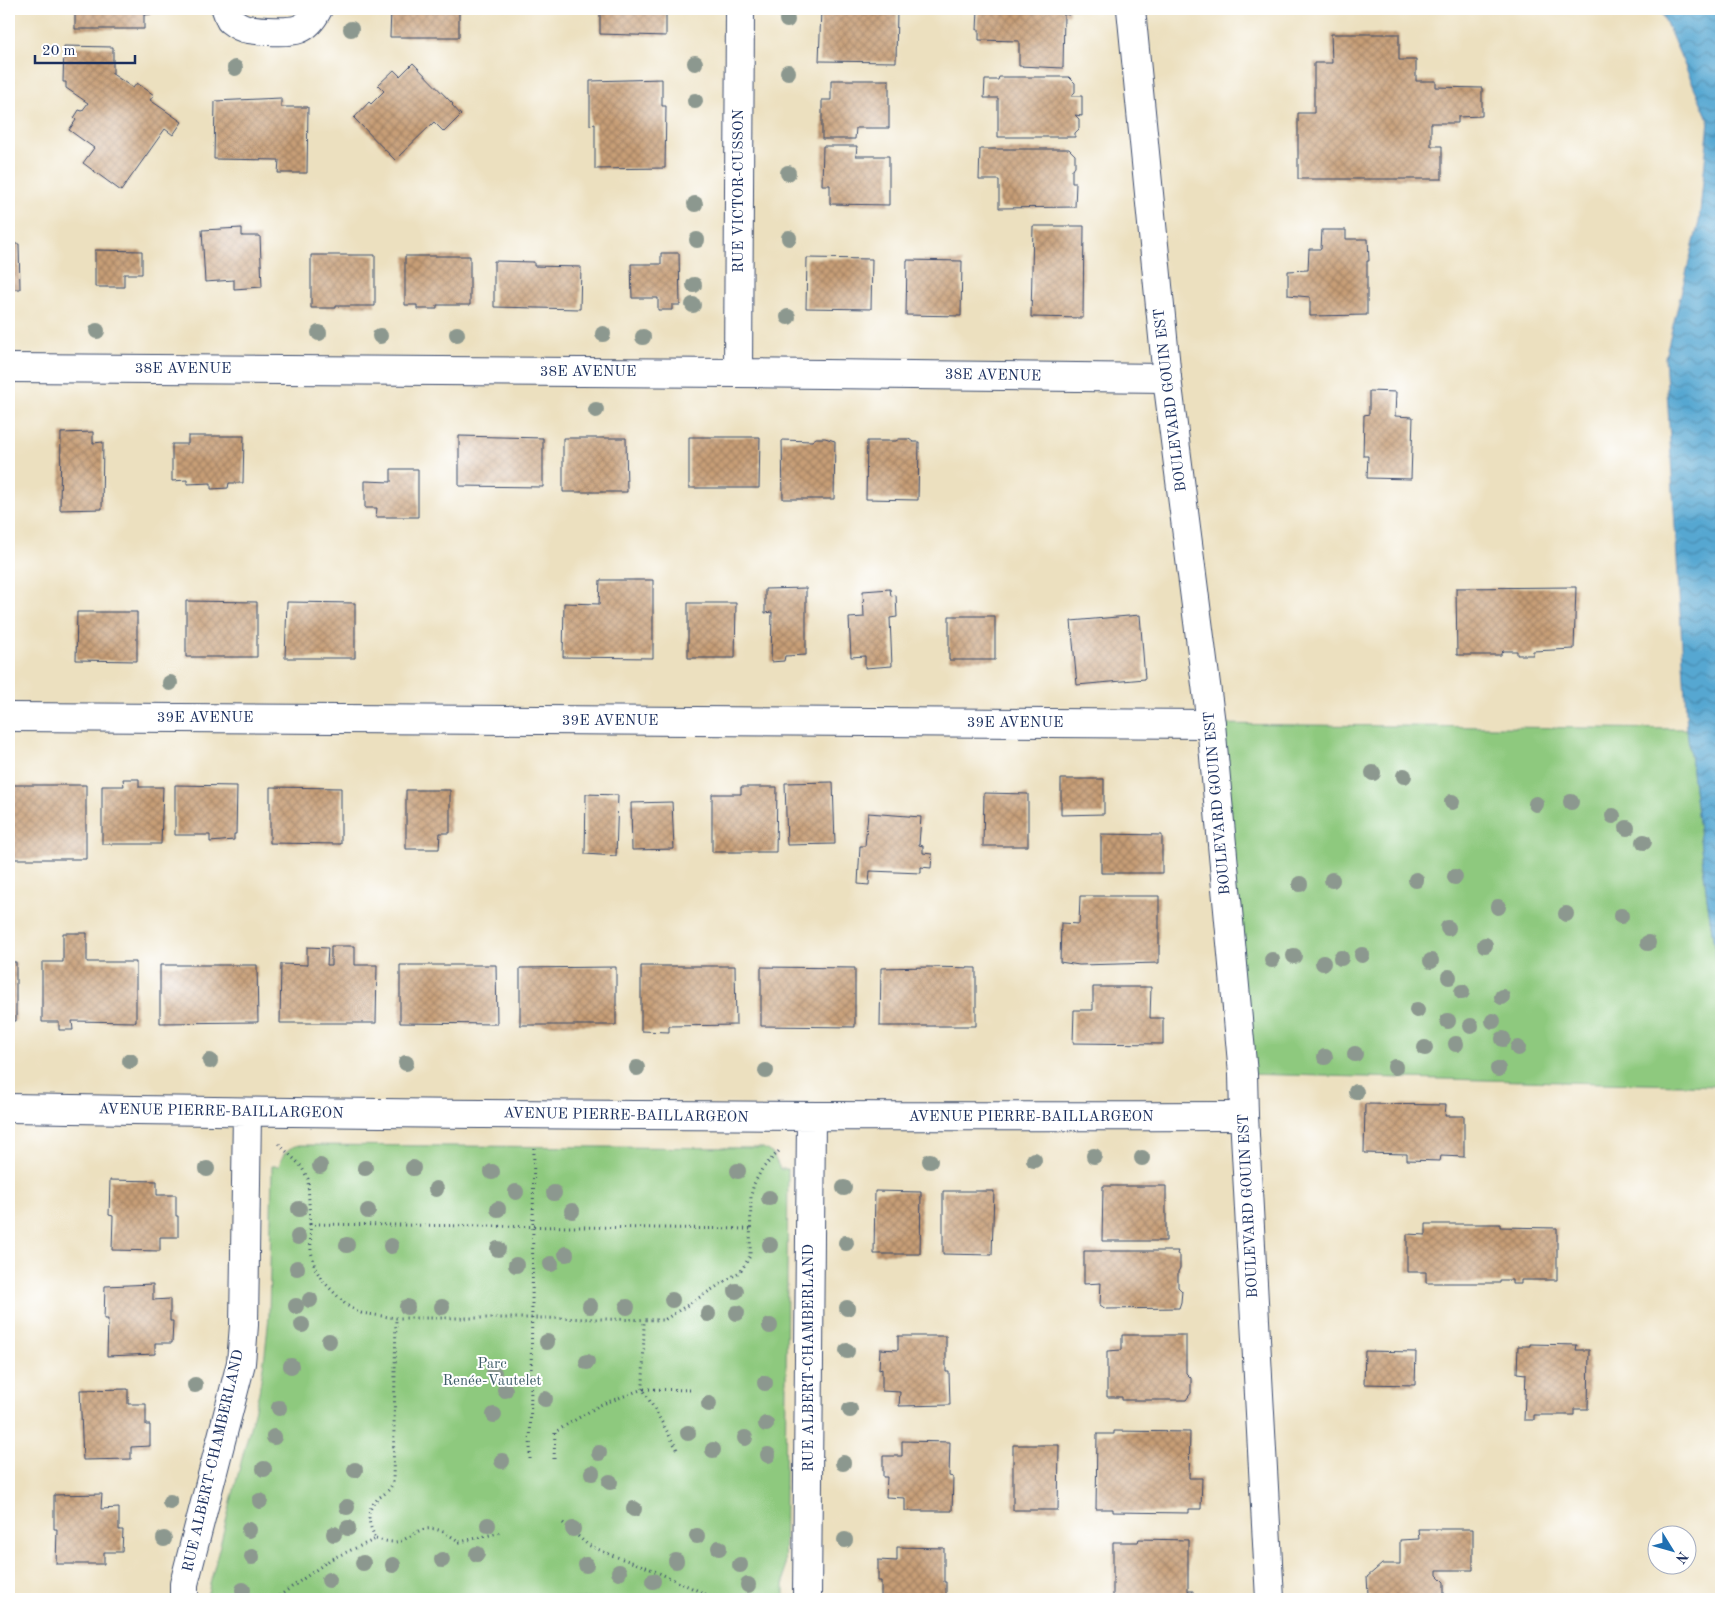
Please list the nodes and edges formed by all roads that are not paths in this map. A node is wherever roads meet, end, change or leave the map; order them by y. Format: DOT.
graph roads {
  1 [pos="226,9"];
  2 [pos="318,9"];
  3 [pos="740,9"];
  4 [pos="1131,9"];
  5 [pos="9,368"];
  6 [pos="738,373"];
  7 [pos="1167,378"];
  8 [pos="9,717"];
  9 [pos="1211,724"];
  10 [pos="9,1108"];
  11 [pos="247,1112"];
  12 [pos="1244,1116"];
  13 [pos="811,1117"];
  14 [pos="184,1599"];
  15 [pos="807,1599"];
  16 [pos="1270,1599"];
  1 -- 2 [label="street"];
  3 -- 6 [label="street, RUE VICTOR-CUSSON"];
  4 -- 7 [label="street, BOULEVARD GOUIN EST"];
  5 -- 6 [label="street, 38E AVENUE"];
  6 -- 7 [label="street, 38E AVENUE"];
  7 -- 9 [label="street, BOULEVARD GOUIN EST"];
  8 -- 9 [label="street, 39E AVENUE"];
  9 -- 12 [label="street, BOULEVARD GOUIN EST"];
  10 -- 11 [label="street, AVENUE PIERRE-BAILLARGEON"];
  11 -- 13 [label="street, AVENUE PIERRE-BAILLARGEON"];
  11 -- 14 [label="street, RUE ALBERT-CHAMBERLAND"];
  12 -- 13 [label="street, AVENUE PIERRE-BAILLARGEON"];
  12 -- 16 [label="street, BOULEVARD GOUIN EST"];
  13 -- 15 [label="street, RUE ALBERT-CHAMBERLAND"];
}
